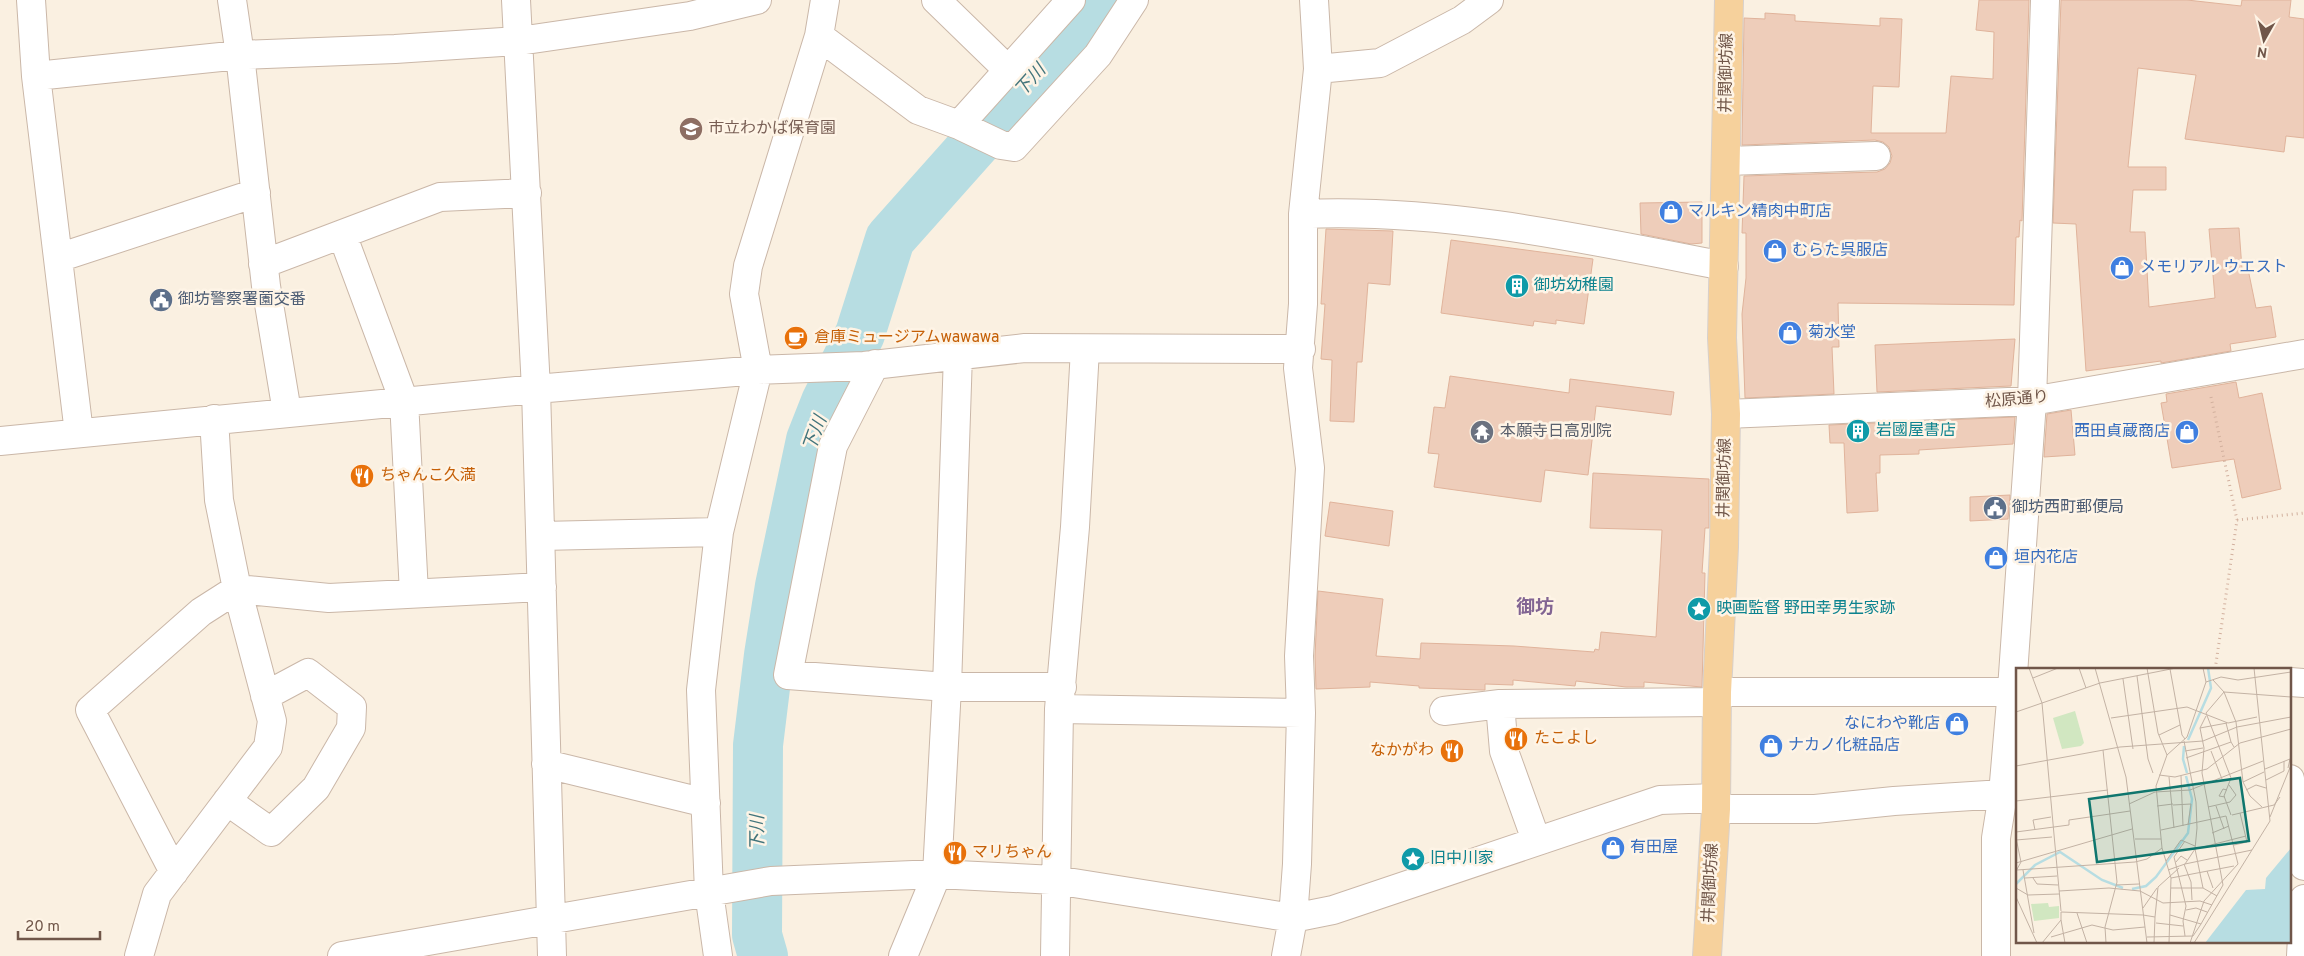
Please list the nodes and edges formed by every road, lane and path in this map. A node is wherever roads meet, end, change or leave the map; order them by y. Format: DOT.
graph roads {
  1 [pos="31,0"];
  2 [pos="232,0"];
  3 [pos="516,0"];
  4 [pos="757,0"];
  5 [pos="824,0"];
  6 [pos="936,0"];
  7 [pos="1071,0"];
  8 [pos="1134,0"];
  9 [pos="1314,0"];
  10 [pos="1488,0"];
  11 [pos="1729,0"];
  12 [pos="2044,0"];
  13 [pos="689,8"];
  14 [pos="819,36"];
  15 [pos="519,41"];
  16 [pos="240,55"];
  17 [pos="1318,69"];
  18 [pos="1008,70"];
  19 [pos="36,76"];
  20 [pos="963,127"];
  21 [pos="1876,156"];
  22 [pos="1726,161"];
  23 [pos="256,193"];
  24 [pos="527,193"];
  25 [pos="1303,214"];
  26 [pos="342,234"];
  27 [pos="58,258"];
  28 [pos="264,264"];
  29 [pos="1724,266"];
  30 [pos="1085,349"];
  31 [pos="1301,349"];
  32 [pos="958,354"];
  33 [pos="2304,354"];
  34 [pos="870,365"];
  35 [pos="758,370"];
  36 [pos="2206,372"];
  37 [pos="536,389"];
  38 [pos="404,401"];
  39 [pos="2032,401"];
  40 [pos="288,412"];
  41 [pos="1726,414"];
  42 [pos="214,419"];
  43 [pos="79,433"];
  44 [pos="0,441"];
  45 [pos="2304,512"];
  46 [pos="2237,520"];
  47 [pos="719,532"];
  48 [pos="541,536"];
  49 [pos="542,587"];
  50 [pos="237,588"];
  51 [pos="414,594"];
  52 [pos="2215,668"];
  53 [pos="947,687"];
  54 [pos="2014,690"];
  55 [pos="265,696"];
  56 [pos="1717,697"];
  57 [pos="1060,698"];
  58 [pos="1500,704"];
  59 [pos="1444,711"];
  60 [pos="1301,713"];
  61 [pos="546,764"];
  62 [pos="2292,791"];
  63 [pos="2003,794"];
  64 [pos="227,801"];
  65 [pos="706,804"];
  66 [pos="1716,804"];
  67 [pos="1536,840"];
  68 [pos="2304,866"];
  69 [pos="174,872"];
  70 [pos="937,874"];
  71 [pos="1055,880"];
  72 [pos="721,890"];
  73 [pos="2304,899"];
  74 [pos="1293,918"];
  75 [pos="551,920"];
  76 [pos="138,956"];
  77 [pos="342,956"];
  78 [pos="552,956"];
  79 [pos="718,956"];
  80 [pos="903,956"];
  81 [pos="1055,956"];
  82 [pos="1286,956"];
  83 [pos="1707,956"];
  84 [pos="1996,956"];
  85 [pos="2301,956"];
  1 -- 19 [label="street"];
  2 -- 16 [label="street"];
  3 -- 15 [label="street"];
  4 -- 13 [label="street"];
  5 -- 14 [label="street"];
  6 -- 18 [label="street"];
  7 -- 18 [label="street"];
  8 -- 20 [label="street"];
  9 -- 17 [label="street"];
  10 -- 17 [label="street"];
  11 -- 22 [label="main road, 井関御坊線"];
  12 -- 39 [label="street"];
  13 -- 15 [label="street"];
  14 -- 20 [label="street"];
  14 -- 35 [label="street"];
  15 -- 16 [label="street"];
  15 -- 24 [label="street"];
  16 -- 19 [label="street"];
  16 -- 23 [label="street"];
  17 -- 25 [label="street"];
  18 -- 20 [label="street"];
  19 -- 27 [label="street"];
  21 -- 22 [label="street"];
  22 -- 29 [label="main road, 井関御坊線"];
  23 -- 27 [label="street"];
  23 -- 28 [label="street"];
  24 -- 26 [label="street"];
  24 -- 37 [label="street"];
  25 -- 29 [label="street"];
  25 -- 31 [label="street"];
  26 -- 28 [label="street"];
  26 -- 38 [label="street"];
  27 -- 43 [label="street"];
  28 -- 40 [label="street"];
  29 -- 41 [label="main road, 井関御坊線"];
  30 -- 31 [label="street"];
  30 -- 32 [label="street"];
  30 -- 57 [label="street"];
  31 -- 60 [label="street"];
  32 -- 34 [label="street"];
  32 -- 53 [label="street"];
  33 -- 36 [label="street, 松原通り"];
  34 -- 35 [label="street"];
  34 -- 53 [label="street"];
  35 -- 37 [label="street"];
  35 -- 47 [label="street"];
  36 -- 39 [label="street, 松原通り"];
  36 -- 46 [label="path"];
  37 -- 38 [label="street"];
  37 -- 48 [label="street"];
  38 -- 40 [label="street"];
  38 -- 51 [label="street"];
  39 -- 41 [label="street, 松原通り"];
  39 -- 54 [label="street"];
  40 -- 42 [label="street"];
  41 -- 56 [label="main road, 井関御坊線"];
  42 -- 43 [label="street"];
  42 -- 50 [label="street"];
  43 -- 44 [label="street"];
  45 -- 46 [label="path"];
  46 -- 52 [label="path"];
  47 -- 48 [label="street"];
  47 -- 65 [label="street"];
  48 -- 49 [label="street"];
  49 -- 51 [label="street"];
  49 -- 61 [label="street"];
  50 -- 51 [label="street"];
  50 -- 55 [label="street"];
  50 -- 69 [label="street"];
  53 -- 57 [label="street"];
  53 -- 70 [label="street"];
  54 -- 56 [label="street"];
  54 -- 63 [label="street"];
  55 -- 64 [label="street"];
  55 -- 64 [label="street"];
  56 -- 58 [label="street"];
  56 -- 66 [label="main road, 井関御坊線"];
  57 -- 60 [label="street"];
  57 -- 71 [label="street"];
  58 -- 59 [label="street"];
  58 -- 67 [label="street"];
  60 -- 74 [label="street"];
  61 -- 65 [label="street"];
  61 -- 75 [label="street"];
  62 -- 68 [label="street"];
  63 -- 66 [label="street"];
  63 -- 84 [label="street"];
  64 -- 69 [label="street"];
  65 -- 72 [label="street"];
  66 -- 67 [label="street"];
  66 -- 83 [label="main road, 井関御坊線"];
  67 -- 74 [label="street"];
  69 -- 76 [label="street"];
  70 -- 71 [label="street"];
  70 -- 72 [label="street"];
  70 -- 80 [label="street"];
  71 -- 74 [label="street"];
  71 -- 81 [label="street"];
  72 -- 75 [label="street"];
  72 -- 79 [label="street"];
  73 -- 85 [label="street"];
  74 -- 82 [label="street"];
  75 -- 77 [label="street"];
  75 -- 78 [label="street"];
}
